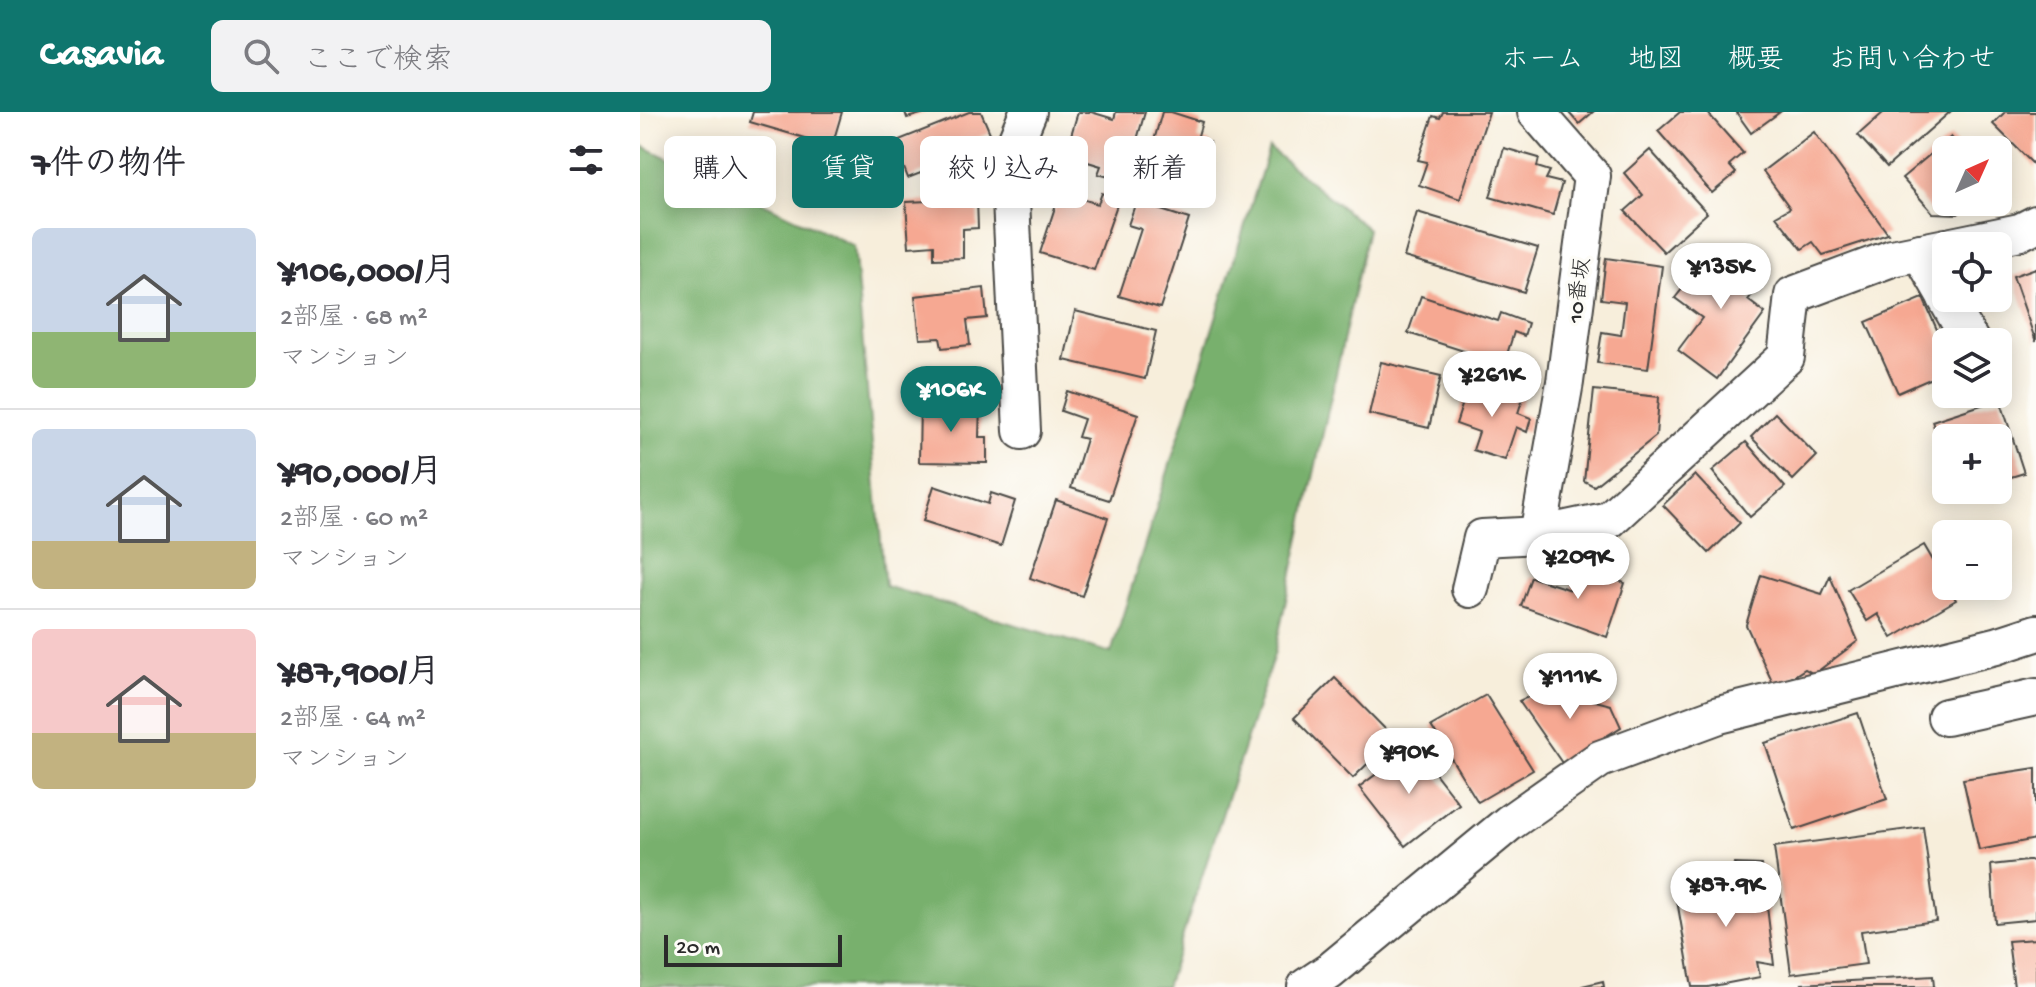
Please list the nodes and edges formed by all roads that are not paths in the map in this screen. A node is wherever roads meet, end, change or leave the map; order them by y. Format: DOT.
graph roads {
  1 [pos="1028,112"];
  2 [pos="1536,112"];
  3 [pos="2036,224"];
  4 [pos="2012,234"];
  5 [pos="1932,250"];
  6 [pos="1022,431"];
  7 [pos="1538,535"];
  8 [pos="1470,589"];
  9 [pos="2036,633"];
  10 [pos="2036,697"];
  11 [pos="1946,717"];
  12 [pos="1306,987"];
  1 -- 6 [label="lane"];
  2 -- 7 [label="lane, 10番坂"];
  3 -- 4 [label="lane"];
  5 -- 7 [label="lane"];
  7 -- 8 [label="lane"];
  9 -- 12 [label="lane"];
  10 -- 11 [label="lane"];
}
